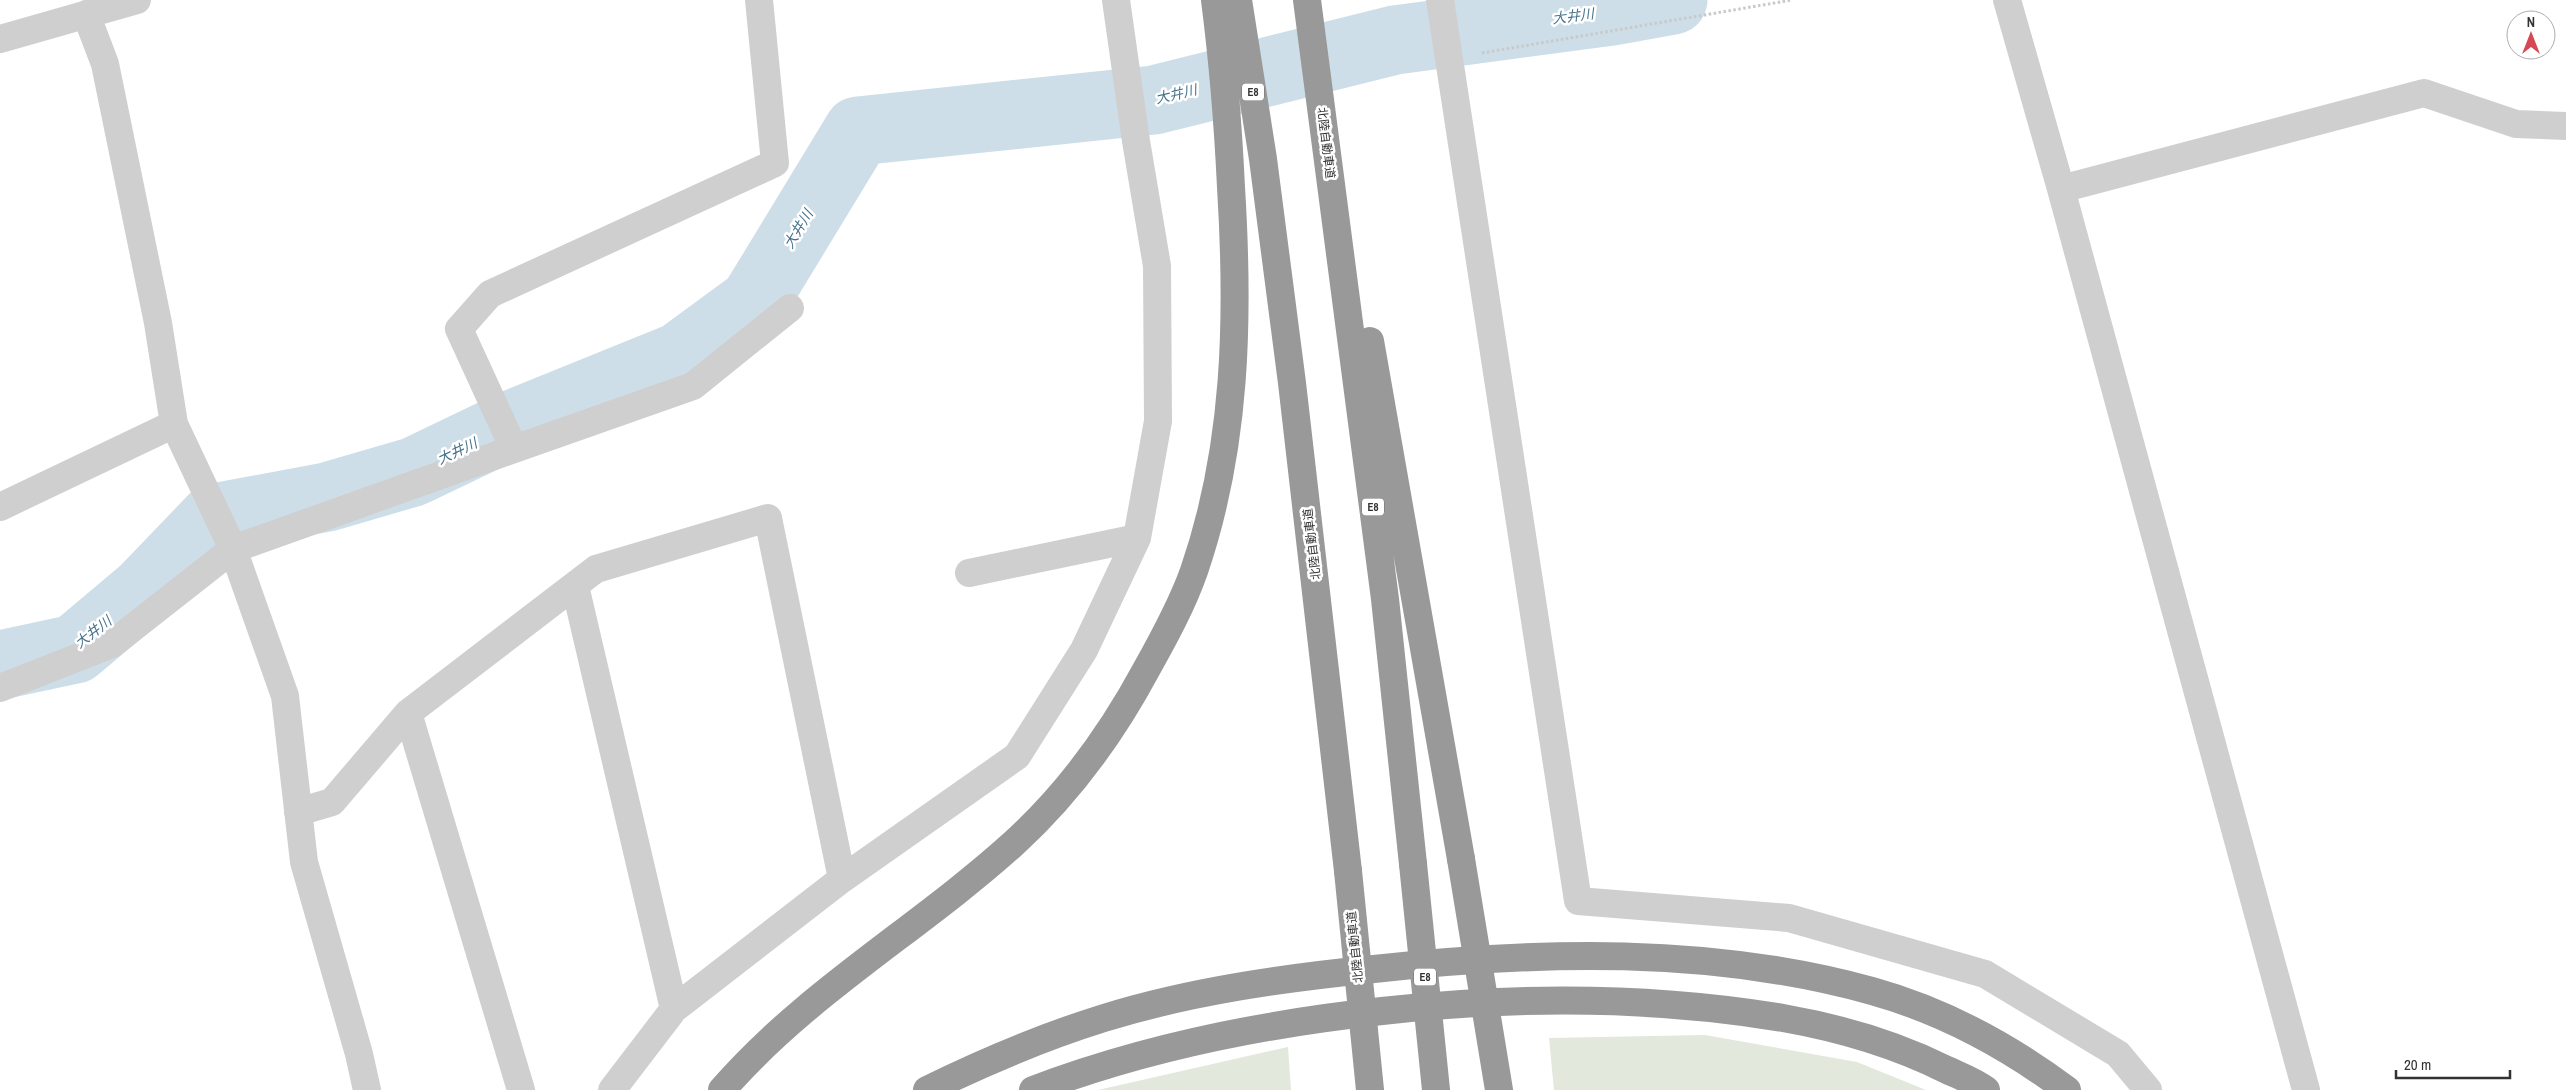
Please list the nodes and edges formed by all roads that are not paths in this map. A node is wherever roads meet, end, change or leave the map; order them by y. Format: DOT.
graph roads {
  1 [pos="137,0"];
  2 [pos="759,0"];
  3 [pos="1116,0"];
  4 [pos="1215,0"];
  5 [pos="2007,0"];
  6 [pos="1308,8"];
  7 [pos="86,14"];
  8 [pos="1233,18"];
  9 [pos="1445,30"];
  10 [pos="0,39"];
  11 [pos="2566,126"];
  12 [pos="1331,150"];
  13 [pos="2061,189"];
  14 [pos="790,308"];
  15 [pos="174,424"];
  16 [pos="514,450"];
  17 [pos="0,507"];
  18 [pos="1137,538"];
  19 [pos="233,548"];
  20 [pos="969,572"];
  21 [pos="575,586"];
  22 [pos="0,688"];
  23 [pos="408,713"];
  24 [pos="298,812"];
  25 [pos="842,879"];
  26 [pos="674,1009"];
  27 [pos="367,1090"];
  28 [pos="521,1090"];
  29 [pos="612,1090"];
  30 [pos="722,1090"];
  31 [pos="928,1090"];
  32 [pos="1033,1090"];
  33 [pos="1370,1090"];
  34 [pos="1436,1090"];
  35 [pos="1499,1090"];
  36 [pos="1986,1090"];
  37 [pos="2067,1090"];
  38 [pos="2148,1090"];
  39 [pos="2306,1090"];
  1 -- 7 [label="street"];
  2 -- 16 [label="street"];
  3 -- 18 [label="street"];
  4 -- 8 [label="highway"];
  5 -- 13 [label="street"];
  6 -- 12 [label="highway"];
  7 -- 10 [label="street"];
  7 -- 15 [label="street"];
  8 -- 30 [label="highway"];
  8 -- 33 [label="highway, 北陸自動車道 / E8, bridge"];
  9 -- 38 [label="street"];
  11 -- 13 [label="street"];
  12 -- 34 [label="highway, 北陸自動車道 / E8, bridge"];
  12 -- 35 [label="highway, bridge"];
  13 -- 39 [label="street"];
  14 -- 16 [label="street"];
  15 -- 17 [label="street"];
  15 -- 19 [label="street"];
  16 -- 19 [label="street"];
  18 -- 20 [label="street"];
  18 -- 25 [label="street"];
  19 -- 22 [label="street"];
  19 -- 24 [label="street"];
  21 -- 23 [label="street"];
  21 -- 25 [label="street"];
  21 -- 26 [label="street"];
  23 -- 24 [label="street"];
  23 -- 28 [label="street"];
  24 -- 27 [label="street"];
  25 -- 26 [label="street"];
  26 -- 29 [label="street"];
  31 -- 37 [label="highway"];
  32 -- 36 [label="highway"];
}
